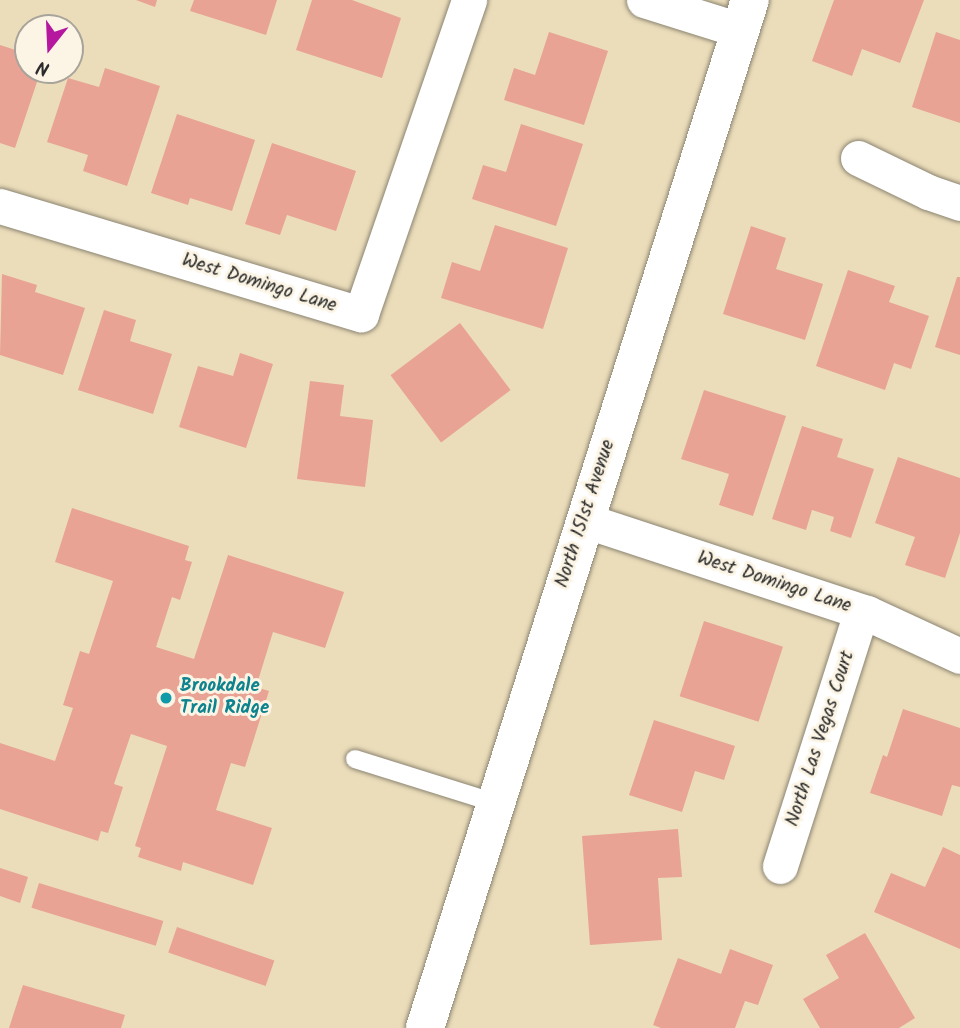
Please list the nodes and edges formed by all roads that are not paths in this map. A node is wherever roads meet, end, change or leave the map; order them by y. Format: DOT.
graph roads {
  1 [pos="469,0"];
  2 [pos="644,0"];
  3 [pos="745,15"];
  4 [pos="858,158"];
  5 [pos="960,203"];
  6 [pos="0,206"];
  7 [pos="584,520"];
  8 [pos="861,611"];
  9 [pos="960,656"];
  10 [pos="355,759"];
  11 [pos="495,803"];
  12 [pos="780,866"];
  13 [pos="425,1028"];
  1 -- 6 [label="street, West Domingo Lane"];
  2 -- 3 [label="street"];
  3 -- 7 [label="street, North 151st Avenue"];
  4 -- 5 [label="street"];
  7 -- 8 [label="street, West Domingo Lane"];
  7 -- 11 [label="street, North 151st Avenue"];
  8 -- 9 [label="street, West Domingo Lane"];
  8 -- 12 [label="street, North Las Vegas Court"];
  10 -- 11 [label="lane"];
  11 -- 13 [label="street, North 151st Avenue"];
}
